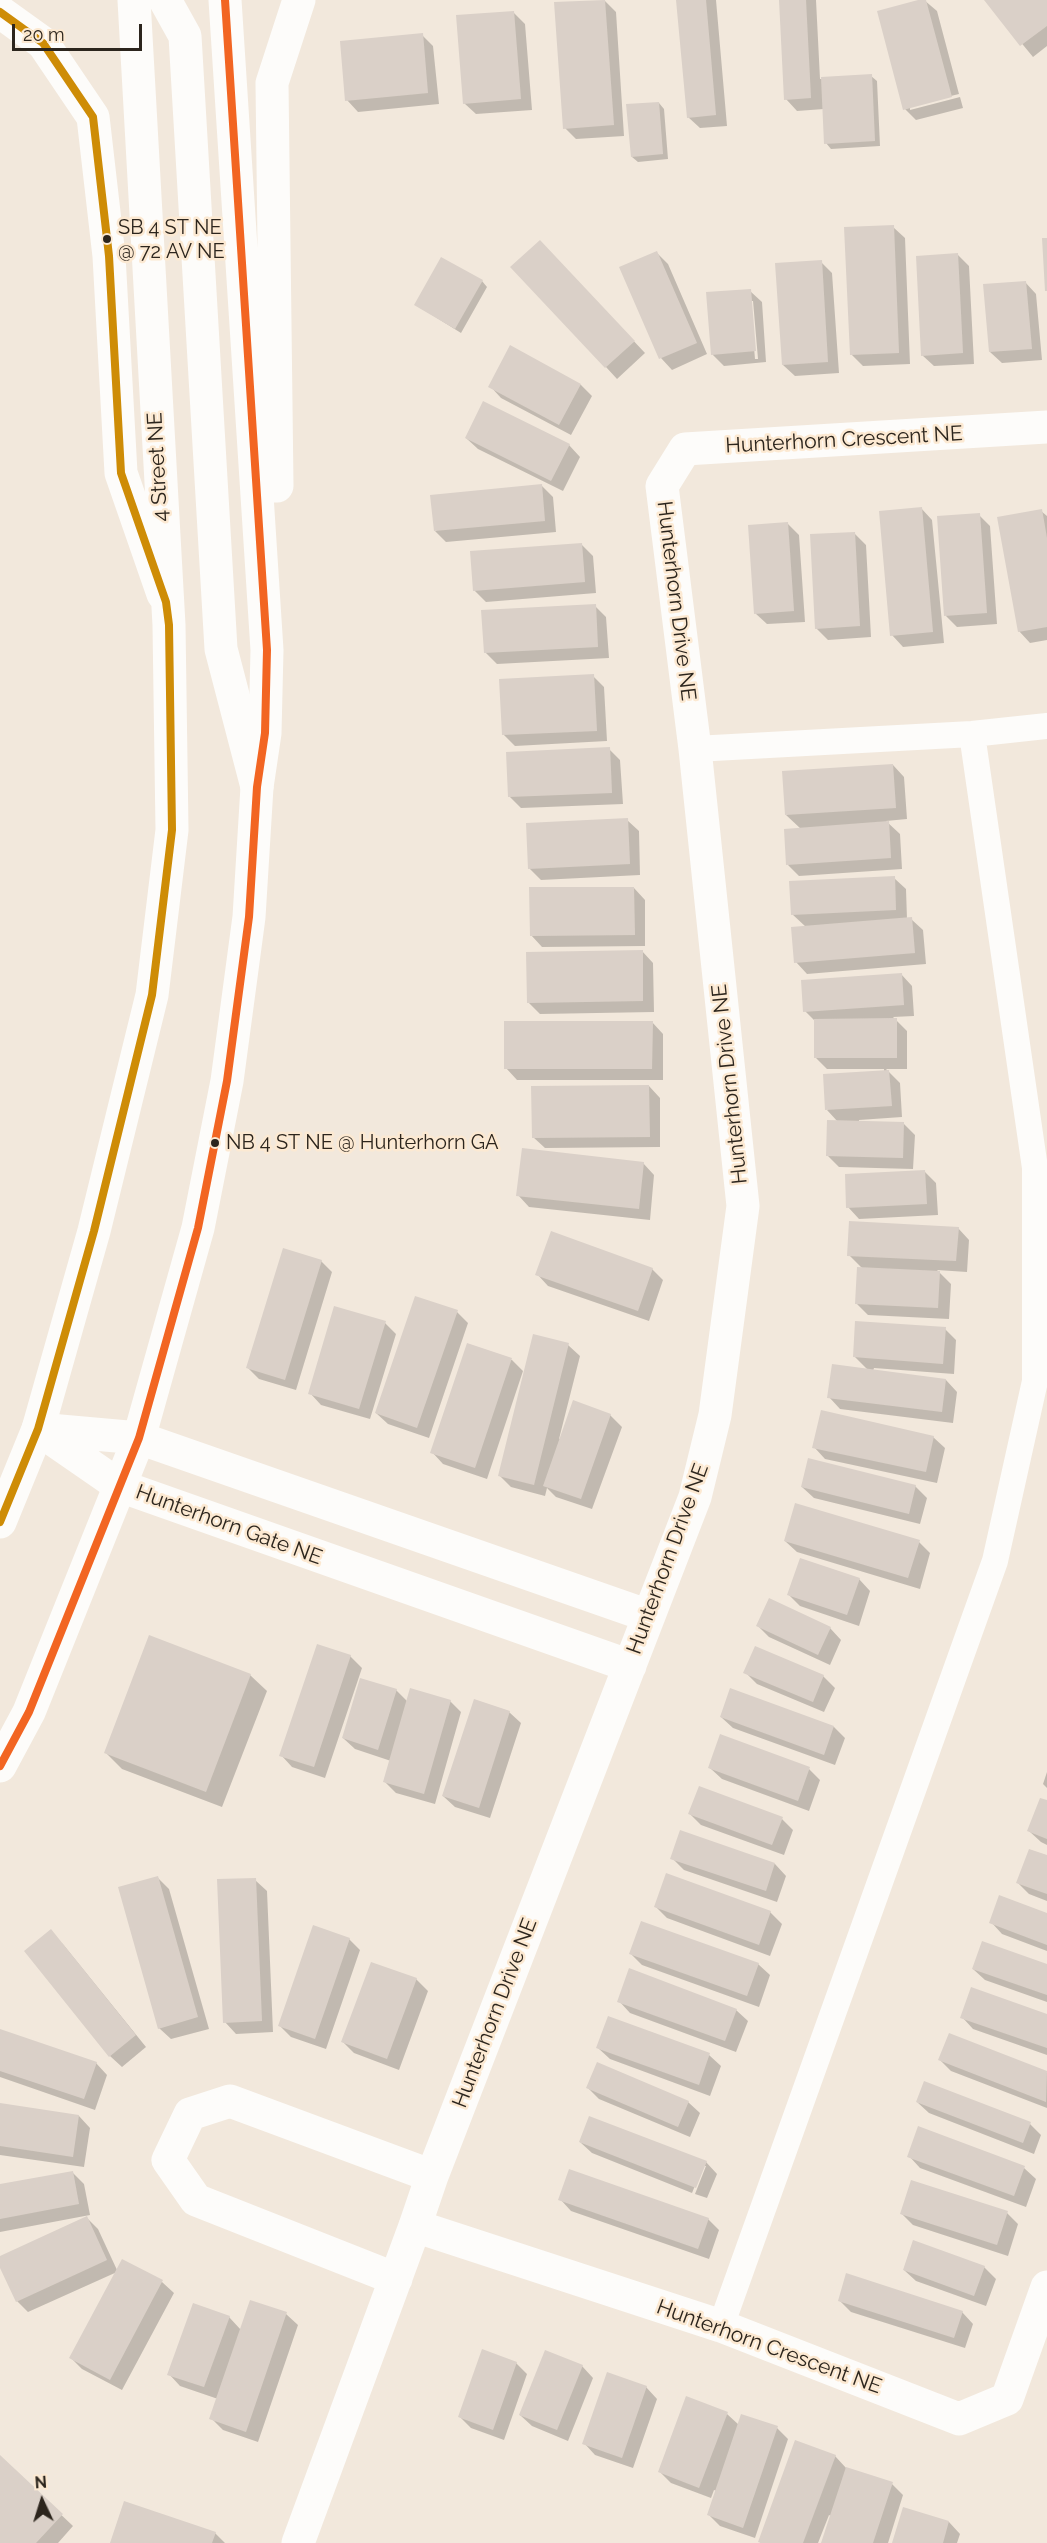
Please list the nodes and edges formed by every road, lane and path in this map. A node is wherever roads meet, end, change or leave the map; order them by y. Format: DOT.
graph roads {
  1 [pos="134,0"];
  2 [pos="165,0"];
  3 [pos="225,0"];
  4 [pos="299,0"];
  5 [pos="0,12"];
  6 [pos="1047,427"];
  7 [pos="662,486"];
  8 [pos="166,602"];
  9 [pos="266,625"];
  10 [pos="1047,726"];
  11 [pos="972,734"];
  12 [pos="695,749"];
  13 [pos="257,787"];
  14 [pos="38,1429"];
  15 [pos="140,1438"];
  16 [pos="120,1486"];
  17 [pos="0,1522"];
  18 [pos="649,1616"];
  19 [pos="630,1666"];
  20 [pos="0,1766"];
  21 [pos="432,2176"];
  22 [pos="415,2226"];
  23 [pos="396,2279"];
  24 [pos="1047,2287"];
  25 [pos="721,2326"];
  26 [pos="298,2543"];
  1 -- 8 [label="street, 4 Street NE"];
  2 -- 13 [label="street"];
  3 -- 9 [label="street"];
  4 -- 9 [label="street"];
  5 -- 8 [label="street"];
  6 -- 7 [label="street, Hunterhorn Crescent NE"];
  7 -- 12 [label="street, Hunterhorn Drive NE"];
  8 -- 14 [label="street, 4 Street NE"];
  9 -- 13 [label="street"];
  10 -- 11 [label="lane"];
  11 -- 12 [label="lane"];
  11 -- 25 [label="lane"];
  12 -- 18 [label="street, Hunterhorn Drive NE"];
  13 -- 15 [label="street"];
  14 -- 15 [label="street"];
  14 -- 16 [label="street, Hunterhorn Gate NE"];
  14 -- 17 [label="street, 4 Street NE"];
  15 -- 16 [label="street"];
  15 -- 18 [label="street"];
  16 -- 19 [label="street, Hunterhorn Gate NE"];
  16 -- 20 [label="street"];
  18 -- 19 [label="street, Hunterhorn Drive NE"];
  19 -- 21 [label="street, Hunterhorn Drive NE"];
  21 -- 22 [label="street, Hunterhorn Drive NE"];
  21 -- 23 [label="street"];
  22 -- 23 [label="street, Hunterhorn Drive NE"];
  22 -- 25 [label="street, Hunterhorn Crescent NE"];
  23 -- 26 [label="street, Hunterhorn Drive NE"];
  24 -- 25 [label="street, Hunterhorn Crescent NE"];
}
